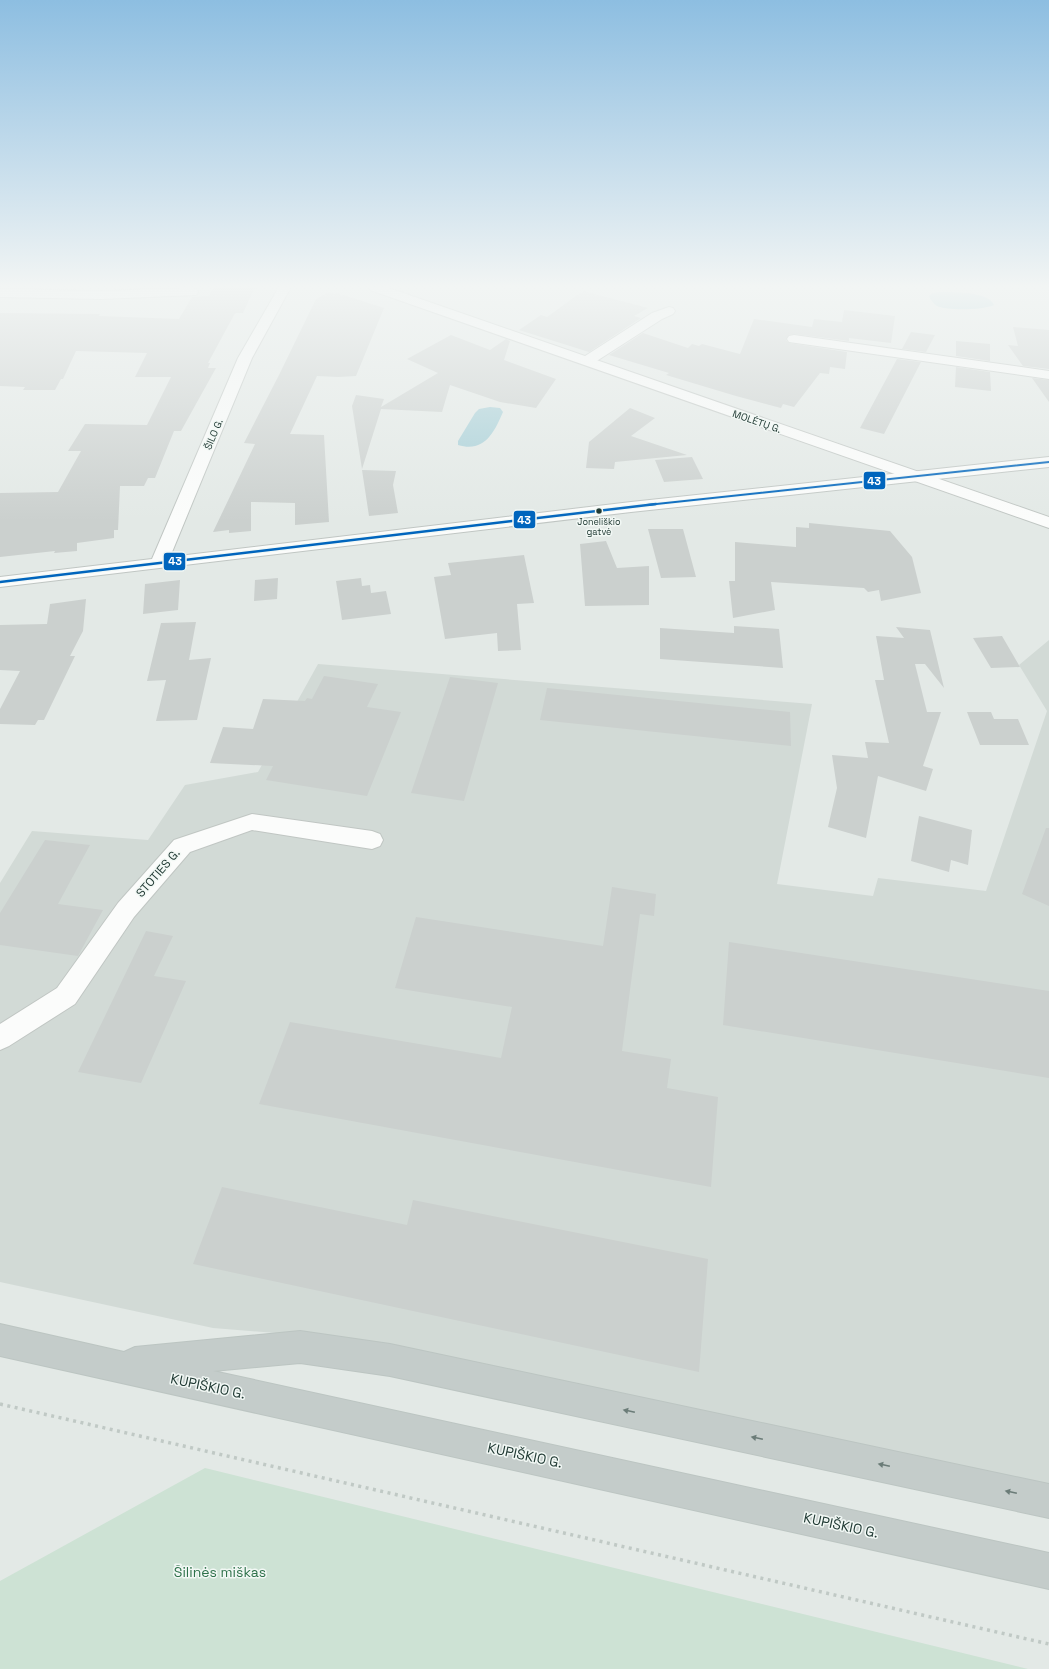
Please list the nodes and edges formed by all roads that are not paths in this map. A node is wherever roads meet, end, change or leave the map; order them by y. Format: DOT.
graph roads {
  1 [pos="242,365"];
  2 [pos="598,365"];
  3 [pos="977,365"];
  4 [pos="1049,375"];
  5 [pos="1049,462"];
  6 [pos="913,476"];
  7 [pos="1049,523"];
  8 [pos="159,562"];
  9 [pos="0,582"];
  10 [pos="372,840"];
  11 [pos="0,1038"];
  12 [pos="0,1340"];
  13 [pos="114,1365"];
  14 [pos="1049,1501"];
  15 [pos="1049,1571"];
  1 -- 8 [label="street, ŠILO G."];
  2 -- 6 [label="street, MOLĖTŲ G."];
  3 -- 4 [label="street"];
  5 -- 6 [label="street"];
  6 -- 7 [label="street, MOLĖTŲ G."];
  6 -- 8 [label="street"];
  8 -- 9 [label="street"];
  10 -- 11 [label="street, STOTIES G."];
  12 -- 13 [label="highway, KUPIŠKIO G."];
  14 -- 13 [label="highway, one-way"];
  13 -- 15 [label="highway, KUPIŠKIO G."];
}
